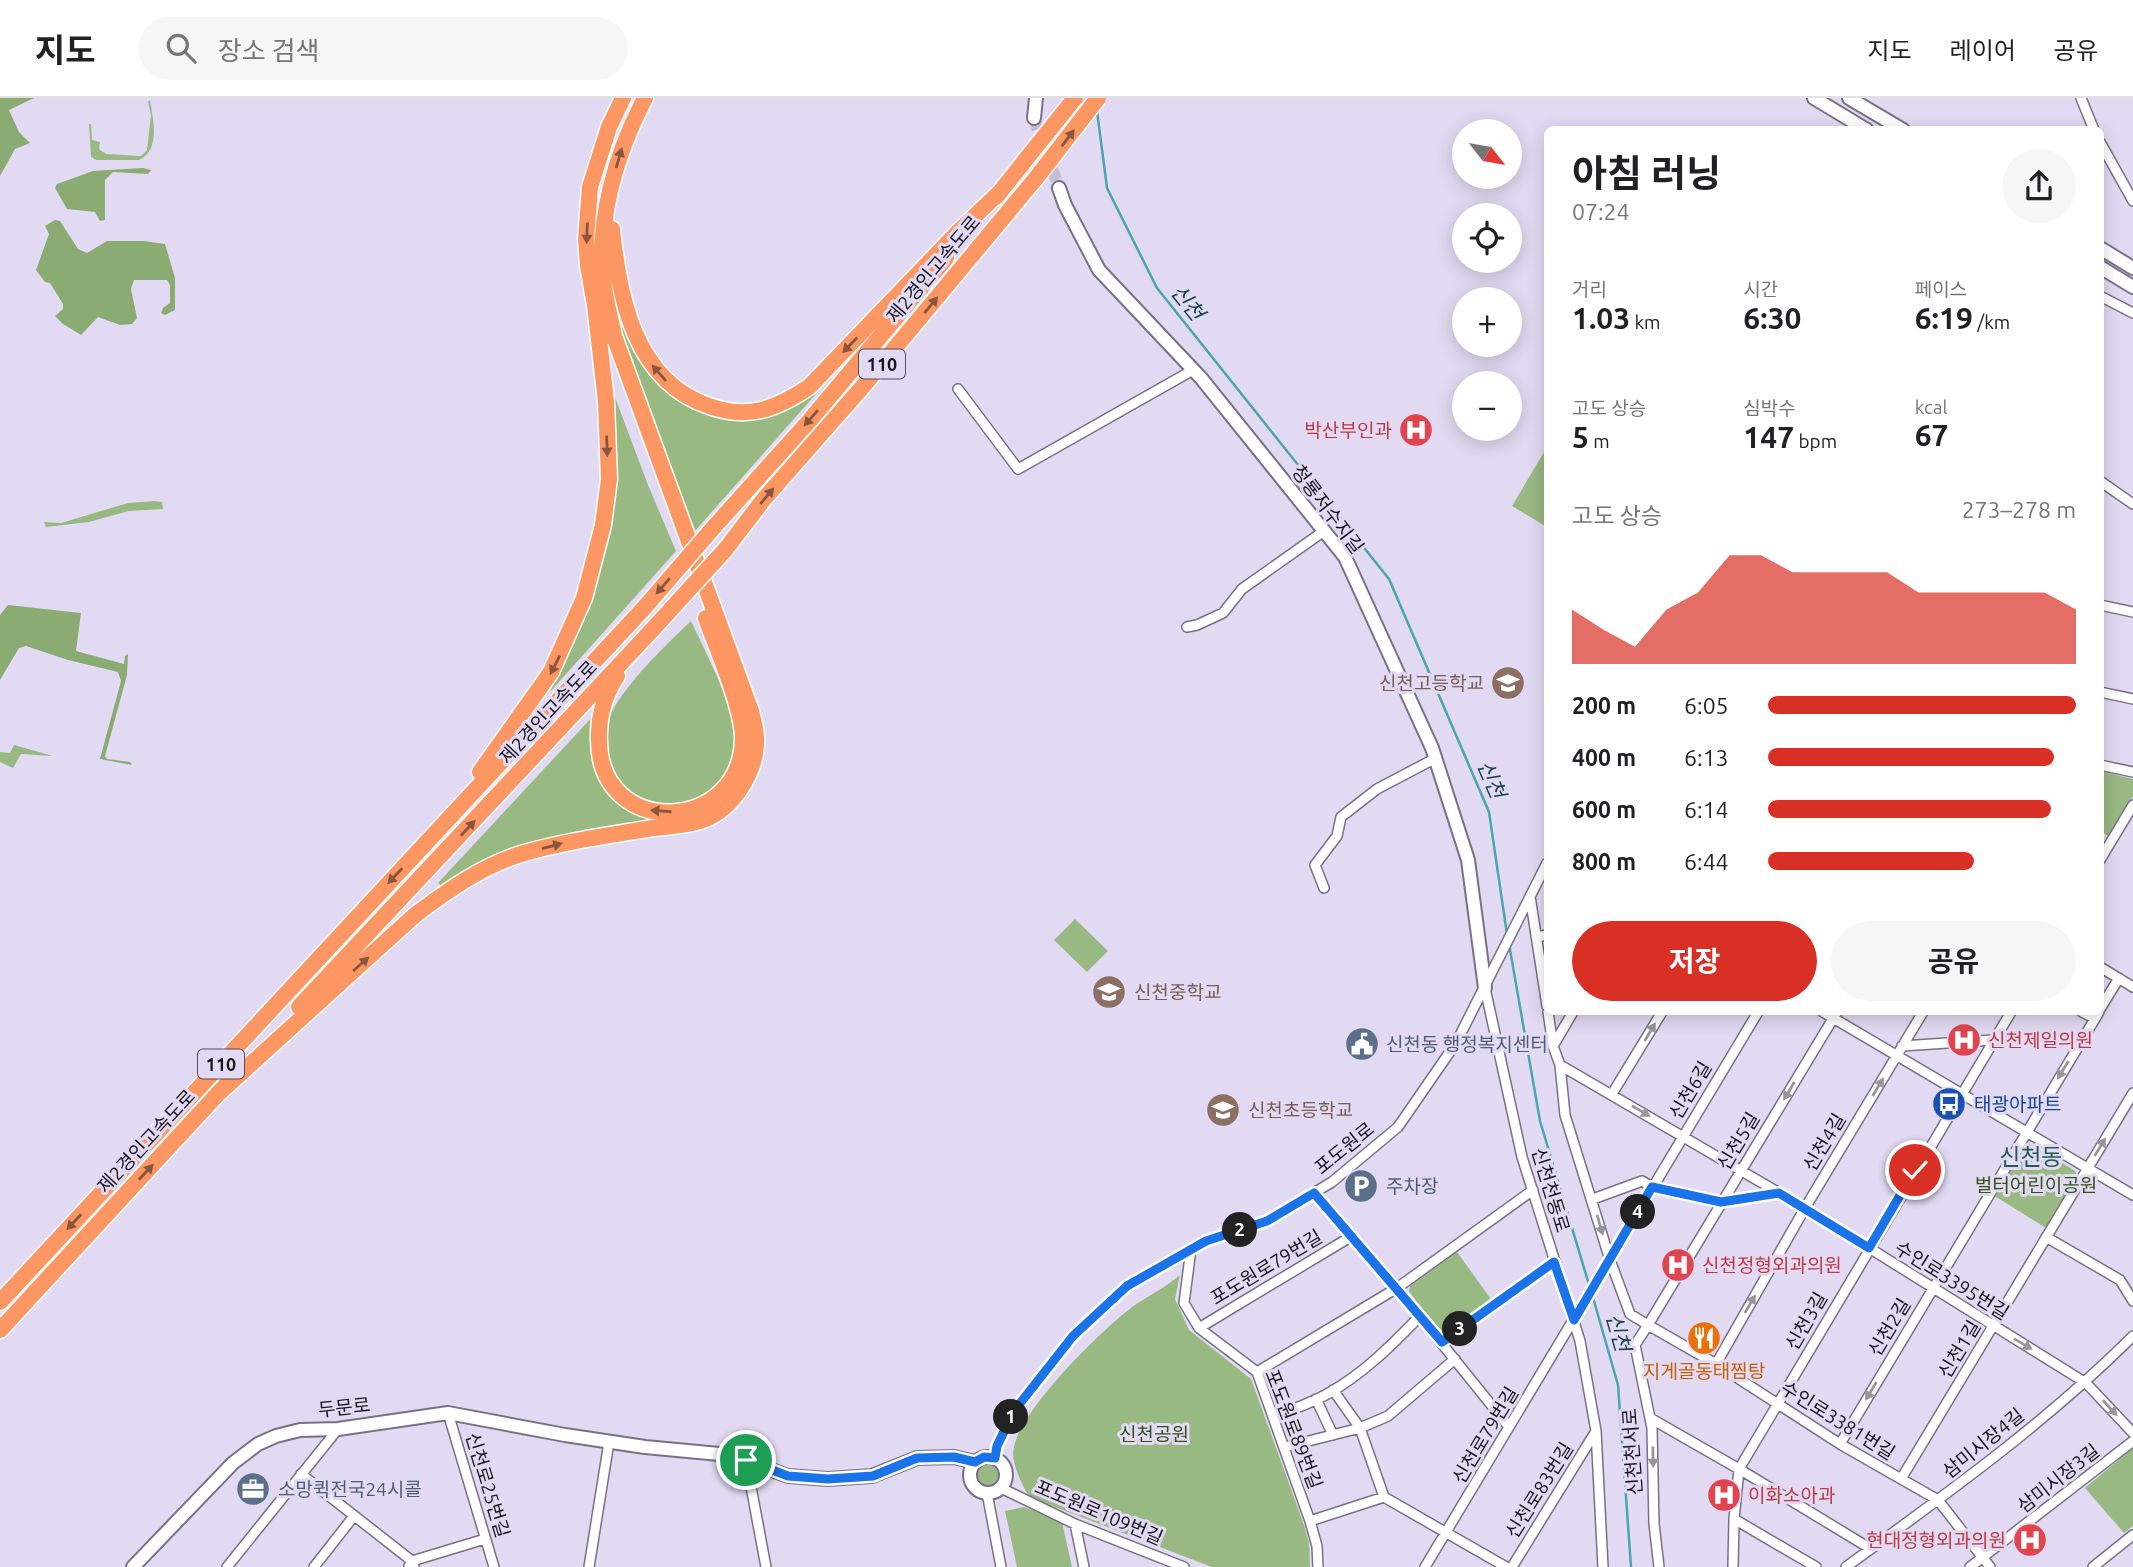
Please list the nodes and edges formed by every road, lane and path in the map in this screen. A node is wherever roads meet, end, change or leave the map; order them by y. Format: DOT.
graph roads {
  1 [pos="623,98"];
  2 [pos="645,98"];
  3 [pos="1036,98"];
  4 [pos="1075,98"];
  5 [pos="1098,98"];
  6 [pos="1814,98"];
  7 [pos="1849,98"];
  8 [pos="2081,98"];
  9 [pos="1034,118"];
  10 [pos="1860,126"];
  11 [pos="1896,126"];
  12 [pos="2092,126"];
  13 [pos="2104,149"];
  14 [pos="1059,188"];
  15 [pos="1001,191"];
  16 [pos="609,193"];
  17 [pos="2133,201"];
  18 [pos="2104,250"];
  19 [pos="2133,268"];
  20 [pos="2104,269"];
  21 [pos="2133,287"];
  22 [pos="2104,298"];
  23 [pos="595,305"];
  24 [pos="2133,313"];
  25 [pos="1193,370"];
  26 [pos="958,389"];
  27 [pos="2104,484"];
  28 [pos="2133,504"];
  29 [pos="1324,531"];
  30 [pos="2104,605"];
  31 [pos="2133,612"];
  32 [pos="1187,627"];
  33 [pos="633,651"];
  34 [pos="2104,693"];
  35 [pos="2133,699"];
  36 [pos="1436,758"];
  37 [pos="2104,766"];
  38 [pos="2133,772"];
  39 [pos="2133,805"];
  40 [pos="442,825"];
  41 [pos="2104,853"];
  42 [pos="1544,869"];
  43 [pos="1324,888"];
  44 [pos="1528,899"];
  45 [pos="1544,936"];
  46 [pos="1536,937"];
  47 [pos="2104,969"];
  48 [pos="2119,978"];
  49 [pos="1488,984"];
  50 [pos="2133,986"];
  51 [pos="1544,987"];
  52 [pos="2104,1003"];
  53 [pos="1548,1015"];
  54 [pos="1571,1015"];
  55 [pos="1660,1015"];
  56 [pos="1756,1015"];
  57 [pos="1835,1015"];
  58 [pos="1921,1015"];
  59 [pos="2009,1015"];
  60 [pos="2097,1015"];
  61 [pos="1993,1040"];
  62 [pos="1553,1046"];
  63 [pos="1899,1051"];
  64 [pos="1560,1065"];
  65 [pos="220,1092"];
  66 [pos="1961,1093"];
  67 [pos="2133,1093"];
  68 [pos="1612,1094"];
  69 [pos="2026,1130"];
  70 [pos="1684,1135"];
  71 [pos="2088,1167"];
  72 [pos="1741,1170"];
  73 [pos="1652,1187"];
  74 [pos="1533,1191"];
  75 [pos="1314,1193"];
  76 [pos="1779,1193"];
  77 [pos="2133,1195"];
  78 [pos="1593,1199"];
  79 [pos="1721,1202"];
  80 [pos="1805,1208"];
  81 [pos="1352,1236"];
  82 [pos="2046,1237"];
  83 [pos="1869,1248"];
  84 [pos="1191,1249"];
  85 [pos="1610,1260"];
  86 [pos="1554,1262"];
  87 [pos="1397,1288"];
  88 [pos="1932,1289"];
  89 [pos="2133,1301"];
  90 [pos="0,1302"];
  91 [pos="1581,1307"];
  92 [pos="1420,1316"];
  93 [pos="1574,1320"];
  94 [pos="1647,1325"];
  95 [pos="1993,1326"];
  96 [pos="1199,1328"];
  97 [pos="0,1330"];
  98 [pos="2133,1336"];
  99 [pos="1442,1342"];
  100 [pos="1455,1359"];
  101 [pos="1716,1364"];
  102 [pos="1257,1372"];
  103 [pos="2086,1383"];
  104 [pos="1333,1390"];
  105 [pos="1316,1399"];
  106 [pos="1778,1404"];
  107 [pos="448,1413"];
  108 [pos="1274,1417"];
  109 [pos="1650,1418"];
  110 [pos="1509,1427"];
  111 [pos="1360,1428"];
  112 [pos="338,1429"];
  113 [pos="1596,1431"];
  114 [pos="2133,1433"];
  115 [pos="1333,1435"];
  116 [pos="2133,1441"];
  117 [pos="609,1442"];
  118 [pos="1840,1444"];
  119 [pos="1285,1447"];
  120 [pos="995,1458"];
  121 [pos="746,1460"];
  122 [pos="975,1462"];
  123 [pos="1740,1469"];
  124 [pos="301,1474"];
  125 [pos="1901,1479"];
  126 [pos="1001,1488"];
  127 [pos="987,1493"];
  128 [pos="1384,1497"];
  129 [pos="1938,1500"];
  130 [pos="355,1516"];
  131 [pos="1734,1519"];
  132 [pos="1310,1521"];
  133 [pos="1075,1524"];
  134 [pos="1446,1533"];
  135 [pos="2133,1535"];
  136 [pos="485,1539"];
  137 [pos="1871,1549"];
  138 [pos="1984,1558"];
  139 [pos="411,1565"];
  140 [pos="133,1567"];
  141 [pos="227,1567"];
  142 [pos="314,1567"];
  143 [pos="494,1567"];
  144 [pos="589,1567"];
  145 [pos="766,1567"];
  146 [pos="1001,1567"];
  147 [pos="1084,1567"];
  148 [pos="1184,1567"];
  149 [pos="1318,1567"];
  150 [pos="1425,1567"];
  151 [pos="1506,1567"];
  152 [pos="1512,1567"];
  153 [pos="1603,1567"];
  154 [pos="1659,1567"];
  155 [pos="1733,1567"];
  156 [pos="1816,1567"];
  157 [pos="1846,1567"];
  158 [pos="1970,1567"];
  159 [pos="1990,1567"];
  160 [pos="2093,1567"];
  1 -- 23 [label="highway, one-way"];
  16 -- 2 [label="highway, one-way"];
  3 -- 9 [label="street"];
  4 -- 15 [label="highway, 제2경인고속도로 / 110, bridge"];
  33 -- 5 [label="highway, 제2경인고속도로 / 110, one-way, bridge"];
  6 -- 10 [label="street"];
  7 -- 11 [label="street"];
  8 -- 12 [label="street"];
  13 -- 17 [label="street"];
  14 -- 25 [label="street, 청룡저수지길"];
  15 -- 16 [label="highway, one-way"];
  15 -- 40 [label="highway, 제2경인고속도로 / 110, one-way, bridge"];
  65 -- 16 [label="highway, one-way"];
  18 -- 19 [label="street"];
  20 -- 21 [label="street"];
  22 -- 24 [label="street"];
  23 -- 33 [label="highway, one-way"];
  23 -- 40 [label="highway, one-way"];
  25 -- 26 [label="street"];
  25 -- 29 [label="street, 청룡저수지길"];
  27 -- 28 [label="street"];
  29 -- 32 [label="street"];
  29 -- 36 [label="street, 청룡저수지길"];
  30 -- 31 [label="street"];
  65 -- 33 [label="highway, 제2경인고속도로 / 110, one-way"];
  34 -- 35 [label="street"];
  36 -- 43 [label="street"];
  36 -- 49 [label="street, 청룡저수지길"];
  37 -- 38 [label="street"];
  39 -- 41 [label="street"];
  40 -- 90 [label="highway, 제2경인고속도로 / 110, one-way"];
  42 -- 44 [label="street"];
  44 -- 46 [label="street"];
  44 -- 49 [label="street, 포도원로"];
  45 -- 46 [label="street"];
  46 -- 51 [label="street"];
  47 -- 48 [label="street"];
  48 -- 50 [label="street"];
  48 -- 52 [label="street, 신천2길"];
  49 -- 74 [label="street, 신천천동로"];
  49 -- 75 [label="street, 포도원로"];
  53 -- 62 [label="street"];
  54 -- 62 [label="street"];
  68 -- 55 [label="street, one-way"];
  56 -- 70 [label="street, 신천6길"];
  57 -- 63 [label="street"];
  57 -- 72 [label="street, 신천5길, one-way"];
  58 -- 63 [label="street, 신천4길"];
  59 -- 61 [label="street, 신천3길"];
  60 -- 69 [label="street, 신천2길, one-way"];
  61 -- 63 [label="street"];
  61 -- 66 [label="street, 신천3길"];
  62 -- 64 [label="street"];
  63 -- 66 [label="street"];
  80 -- 63 [label="street, 신천4길, one-way"];
  64 -- 68 [label="street, 수인로3395번길"];
  64 -- 78 [label="street"];
  97 -- 65 [label="highway, 제2경인고속도로 / 110, one-way"];
  66 -- 69 [label="street"];
  66 -- 83 [label="street, 신천3길"];
  71 -- 67 [label="street, 신천1길, one-way"];
  68 -- 70 [label="street, 수인로3395번길, one-way"];
  69 -- 71 [label="street"];
  69 -- 88 [label="street, 신천2길"];
  70 -- 72 [label="street, 수인로3395번길"];
  70 -- 73 [label="street, 신천6길"];
  71 -- 77 [label="street"];
  71 -- 82 [label="street, 신천1길"];
  72 -- 76 [label="street, 수인로3395번길"];
  72 -- 79 [label="street, 신천5길"];
  73 -- 78 [label="street"];
  73 -- 79 [label="street"];
  73 -- 85 [label="street, 신천6길"];
  74 -- 86 [label="street, 신천천동로"];
  74 -- 87 [label="street"];
  75 -- 81 [label="street, 포도원로79번길"];
  75 -- 84 [label="street, 포도원로"];
  76 -- 79 [label="street"];
  76 -- 80 [label="street, 수인로3395번길"];
  78 -- 85 [label="street, one-way"];
  79 -- 94 [label="street, 신천5길"];
  80 -- 83 [label="street, 수인로3395번길"];
  101 -- 80 [label="street, 신천4길, one-way"];
  81 -- 87 [label="street, 포도원로79번길"];
  81 -- 96 [label="street, 포도원로79번길"];
  82 -- 89 [label="street"];
  82 -- 95 [label="street, 신천1길"];
  83 -- 88 [label="street, 수인로3395번길"];
  83 -- 106 [label="street, 신천3길"];
  84 -- 96 [label="street, 포도원로89번길"];
  84 -- 120 [label="street, 포도원로"];
  85 -- 91 [label="street, 신천6길"];
  85 -- 94 [label="street"];
  86 -- 93 [label="street, 신천천동로"];
  86 -- 99 [label="street"];
  87 -- 92 [label="street, 포도원로79번길"];
  87 -- 102 [label="street"];
  88 -- 95 [label="street, 수인로3395번길"];
  88 -- 118 [label="street, 신천2길, one-way"];
  91 -- 93 [label="street, 신천로79번길"];
  92 -- 99 [label="street, 포도원로79번길"];
  92 -- 104 [label="street"];
  93 -- 110 [label="street, 신천로79번길"];
  93 -- 113 [label="street, 신천천동로"];
  94 -- 101 [label="street, 수인로3381번길"];
  94 -- 109 [label="street, 신천천서로"];
  95 -- 103 [label="street, 수인로3395번길, one-way"];
  95 -- 125 [label="street, 신천1길"];
  96 -- 102 [label="street, 포도원로89번길"];
  98 -- 103 [label="street, 삼미시장4길"];
  99 -- 100 [label="street, 포도원로79번길"];
  100 -- 110 [label="street, 포도원로79번길"];
  100 -- 111 [label="street"];
  101 -- 106 [label="street, 수인로3381번길"];
  102 -- 108 [label="street, 포도원로89번길"];
  103 -- 114 [label="street, 수인로3395번길, one-way"];
  103 -- 129 [label="street, 삼미시장4길"];
  104 -- 105 [label="street"];
  104 -- 111 [label="street"];
  105 -- 108 [label="street"];
  105 -- 115 [label="street"];
  106 -- 118 [label="street, 수인로3381번길"];
  106 -- 123 [label="street, 신천3길"];
  107 -- 112 [label="street, 두문로"];
  107 -- 117 [label="street, 두문로"];
  107 -- 136 [label="street, 신천로25번길"];
  108 -- 119 [label="street, 포도원로89번길"];
  109 -- 123 [label="street"];
  109 -- 154 [label="street, 신천천서로, one-way"];
  110 -- 134 [label="street, 신천로79번길"];
  111 -- 115 [label="street"];
  111 -- 128 [label="street"];
  112 -- 124 [label="street"];
  112 -- 140 [label="street, 두문로"];
  113 -- 152 [label="street, 신천로83번길"];
  113 -- 153 [label="street, 신천천동로"];
  115 -- 119 [label="street"];
  116 -- 138 [label="street, 삼미시장3길"];
  117 -- 121 [label="street, 두문로"];
  117 -- 144 [label="street"];
  118 -- 125 [label="street, 수인로3381번길"];
  119 -- 132 [label="street, 포도원로89번길"];
  120 -- 122 [label="street"];
  120 -- 126 [label="street"];
  121 -- 122 [label="street, 두문로"];
  121 -- 145 [label="street"];
  122 -- 127 [label="street"];
  123 -- 131 [label="street, 신천3길"];
  123 -- 137 [label="street"];
  124 -- 130 [label="street"];
  124 -- 141 [label="street"];
  125 -- 129 [label="street, 수인로3381번길"];
  126 -- 127 [label="street"];
  126 -- 133 [label="street, 포도원로109번길"];
  127 -- 146 [label="street"];
  128 -- 132 [label="street"];
  128 -- 134 [label="street"];
  129 -- 137 [label="street, 삼미시장4길"];
  129 -- 138 [label="street, 수인로3381번길"];
  130 -- 139 [label="street"];
  130 -- 142 [label="street"];
  131 -- 155 [label="street, 신천3길"];
  131 -- 156 [label="street"];
  132 -- 149 [label="street, 포도원로89번길"];
  133 -- 147 [label="street"];
  133 -- 148 [label="street, 포도원로109번길"];
  134 -- 150 [label="street, 신천로79번길"];
  134 -- 151 [label="street"];
  135 -- 160 [label="street"];
  136 -- 139 [label="street"];
  136 -- 143 [label="street, 신천로25번길"];
  137 -- 157 [label="street, 삼미시장4길"];
  138 -- 158 [label="street, 삼미시장3길"];
  138 -- 159 [label="street, 수인로3381번길"];
}
